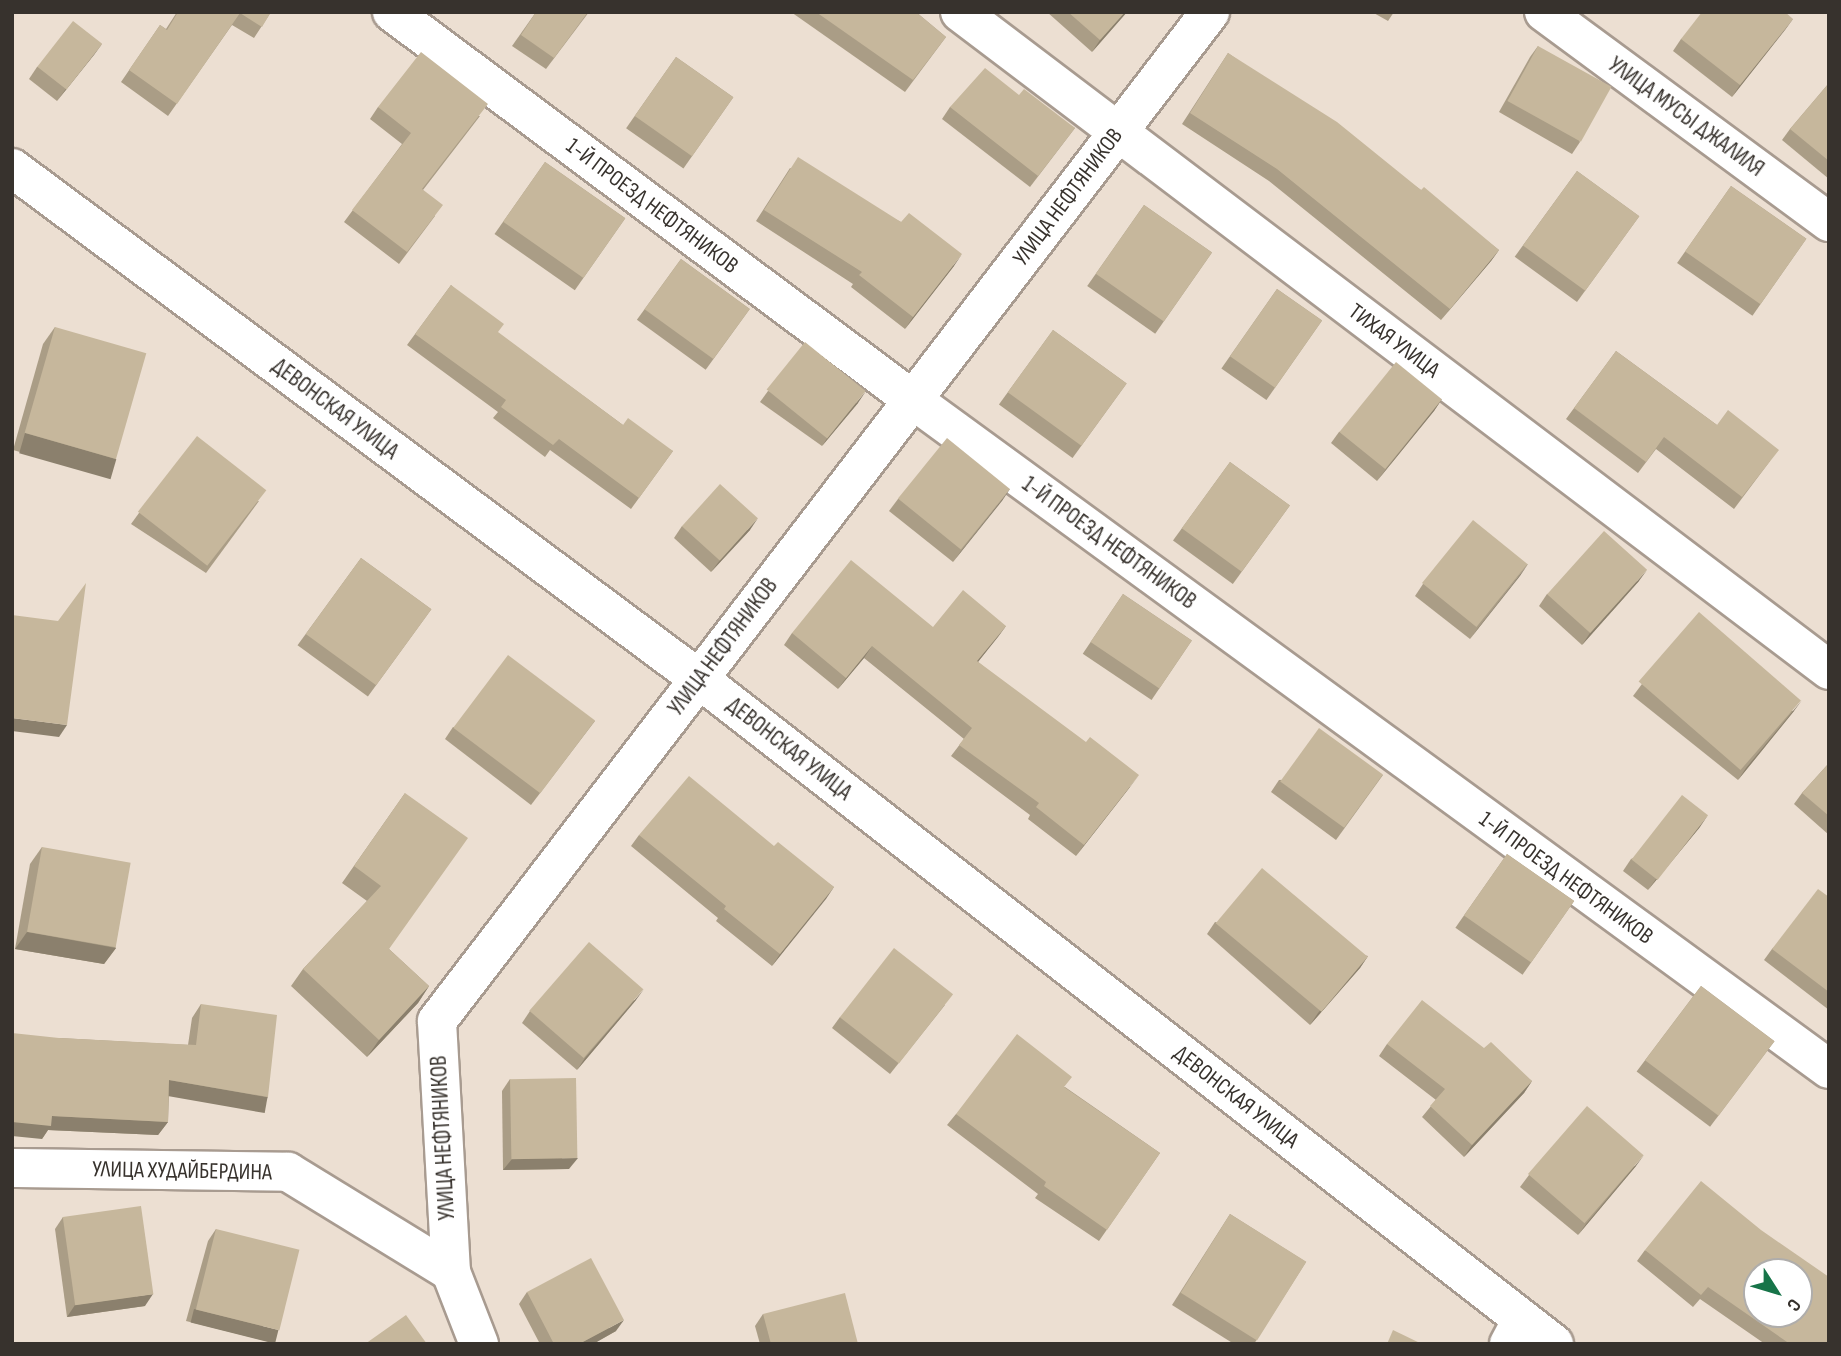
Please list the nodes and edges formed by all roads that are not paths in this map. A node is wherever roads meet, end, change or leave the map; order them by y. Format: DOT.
graph roads {
  1 [pos="392,12"];
  2 [pos="960,12"];
  3 [pos="1210,12"];
  4 [pos="1544,12"];
  5 [pos="1118,132"];
  6 [pos="12,168"];
  7 [pos="1829,222"];
  8 [pos="913,400"];
  9 [pos="1829,670"];
  10 [pos="699,679"];
  11 [pos="1829,1069"];
  12 [pos="12,1168"];
  13 [pos="451,1272"];
  14 [pos="1515,1332"];
  15 [pos="479,1344"];
  16 [pos="1554,1344"];
  1 -- 8 [label="street, 1-Й ПРОЕЗД НЕФТЯНИКОВ"];
  2 -- 5 [label="street, ТИХАЯ УЛИЦА"];
  3 -- 5 [label="street, УЛИЦА НЕФТЯНИКОВ"];
  4 -- 7 [label="street, УЛИЦА МУСЫ ДЖАЛИЛЯ"];
  5 -- 8 [label="street, УЛИЦА НЕФТЯНИКОВ"];
  5 -- 9 [label="street, ТИХАЯ УЛИЦА"];
  6 -- 10 [label="street, ДЕВОНСКАЯ УЛИЦА"];
  8 -- 10 [label="street, УЛИЦА НЕФТЯНИКОВ"];
  8 -- 11 [label="street, 1-Й ПРОЕЗД НЕФТЯНИКОВ"];
  10 -- 13 [label="street, УЛИЦА НЕФТЯНИКОВ"];
  10 -- 14 [label="street, ДЕВОНСКАЯ УЛИЦА"];
  12 -- 13 [label="street, УЛИЦА ХУДАЙБЕРДИНА"];
  13 -- 15 [label="street, УЛИЦА НЕФТЯНИКОВ"];
  14 -- 16 [label="street, ДЕВОНСКАЯ УЛИЦА"];
}
